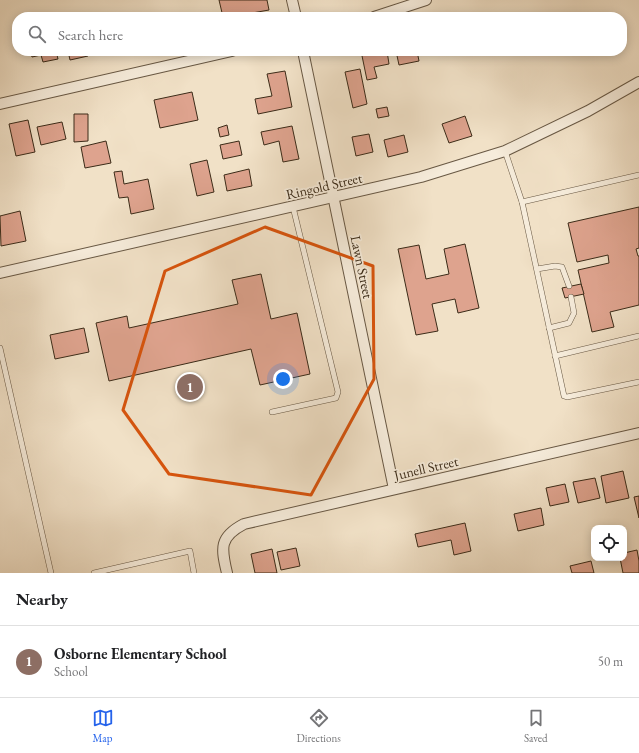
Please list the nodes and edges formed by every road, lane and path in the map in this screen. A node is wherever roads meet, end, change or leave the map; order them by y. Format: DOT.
graph roads {
  1 [pos="292,0"];
  2 [pos="426,0"];
  3 [pos="295,12"];
  4 [pos="389,12"];
  5 [pos="210,56"];
  6 [pos="304,56"];
  7 [pos="639,82"];
  8 [pos="0,104"];
  9 [pos="504,151"];
  10 [pos="639,175"];
  11 [pos="333,198"];
  12 [pos="522,202"];
  13 [pos="293,207"];
  14 [pos="537,269"];
  15 [pos="0,273"];
  16 [pos="569,286"];
  17 [pos="571,297"];
  18 [pos="549,328"];
  19 [pos="639,336"];
  20 [pos="0,348"];
  21 [pos="555,356"];
  22 [pos="639,382"];
  23 [pos="272,412"];
  24 [pos="639,433"];
  25 [pos="394,489"];
  26 [pos="51,573"];
  27 [pos="94,573"];
  28 [pos="194,573"];
  29 [pos="227,573"];
  1 -- 3 [label="street"];
  2 -- 4 [label="street"];
  5 -- 8 [label="street"];
  6 -- 11 [label="street, Lawn Street"];
  7 -- 9 [label="street, Ringold Street"];
  9 -- 11 [label="street, Ringold Street"];
  9 -- 12 [label="lane"];
  10 -- 12 [label="lane"];
  11 -- 13 [label="street, Ringold Street"];
  11 -- 25 [label="street, Lawn Street"];
  12 -- 14 [label="lane"];
  13 -- 15 [label="street, Ringold Street"];
  13 -- 23 [label="lane"];
  14 -- 16 [label="lane"];
  14 -- 18 [label="lane"];
  17 -- 18 [label="lane"];
  18 -- 21 [label="lane"];
  19 -- 21 [label="lane"];
  20 -- 26 [label="lane"];
  21 -- 22 [label="lane"];
  24 -- 25 [label="street, Junell Street"];
  25 -- 29 [label="street, Junell Street"];
  27 -- 28 [label="lane"];
}
